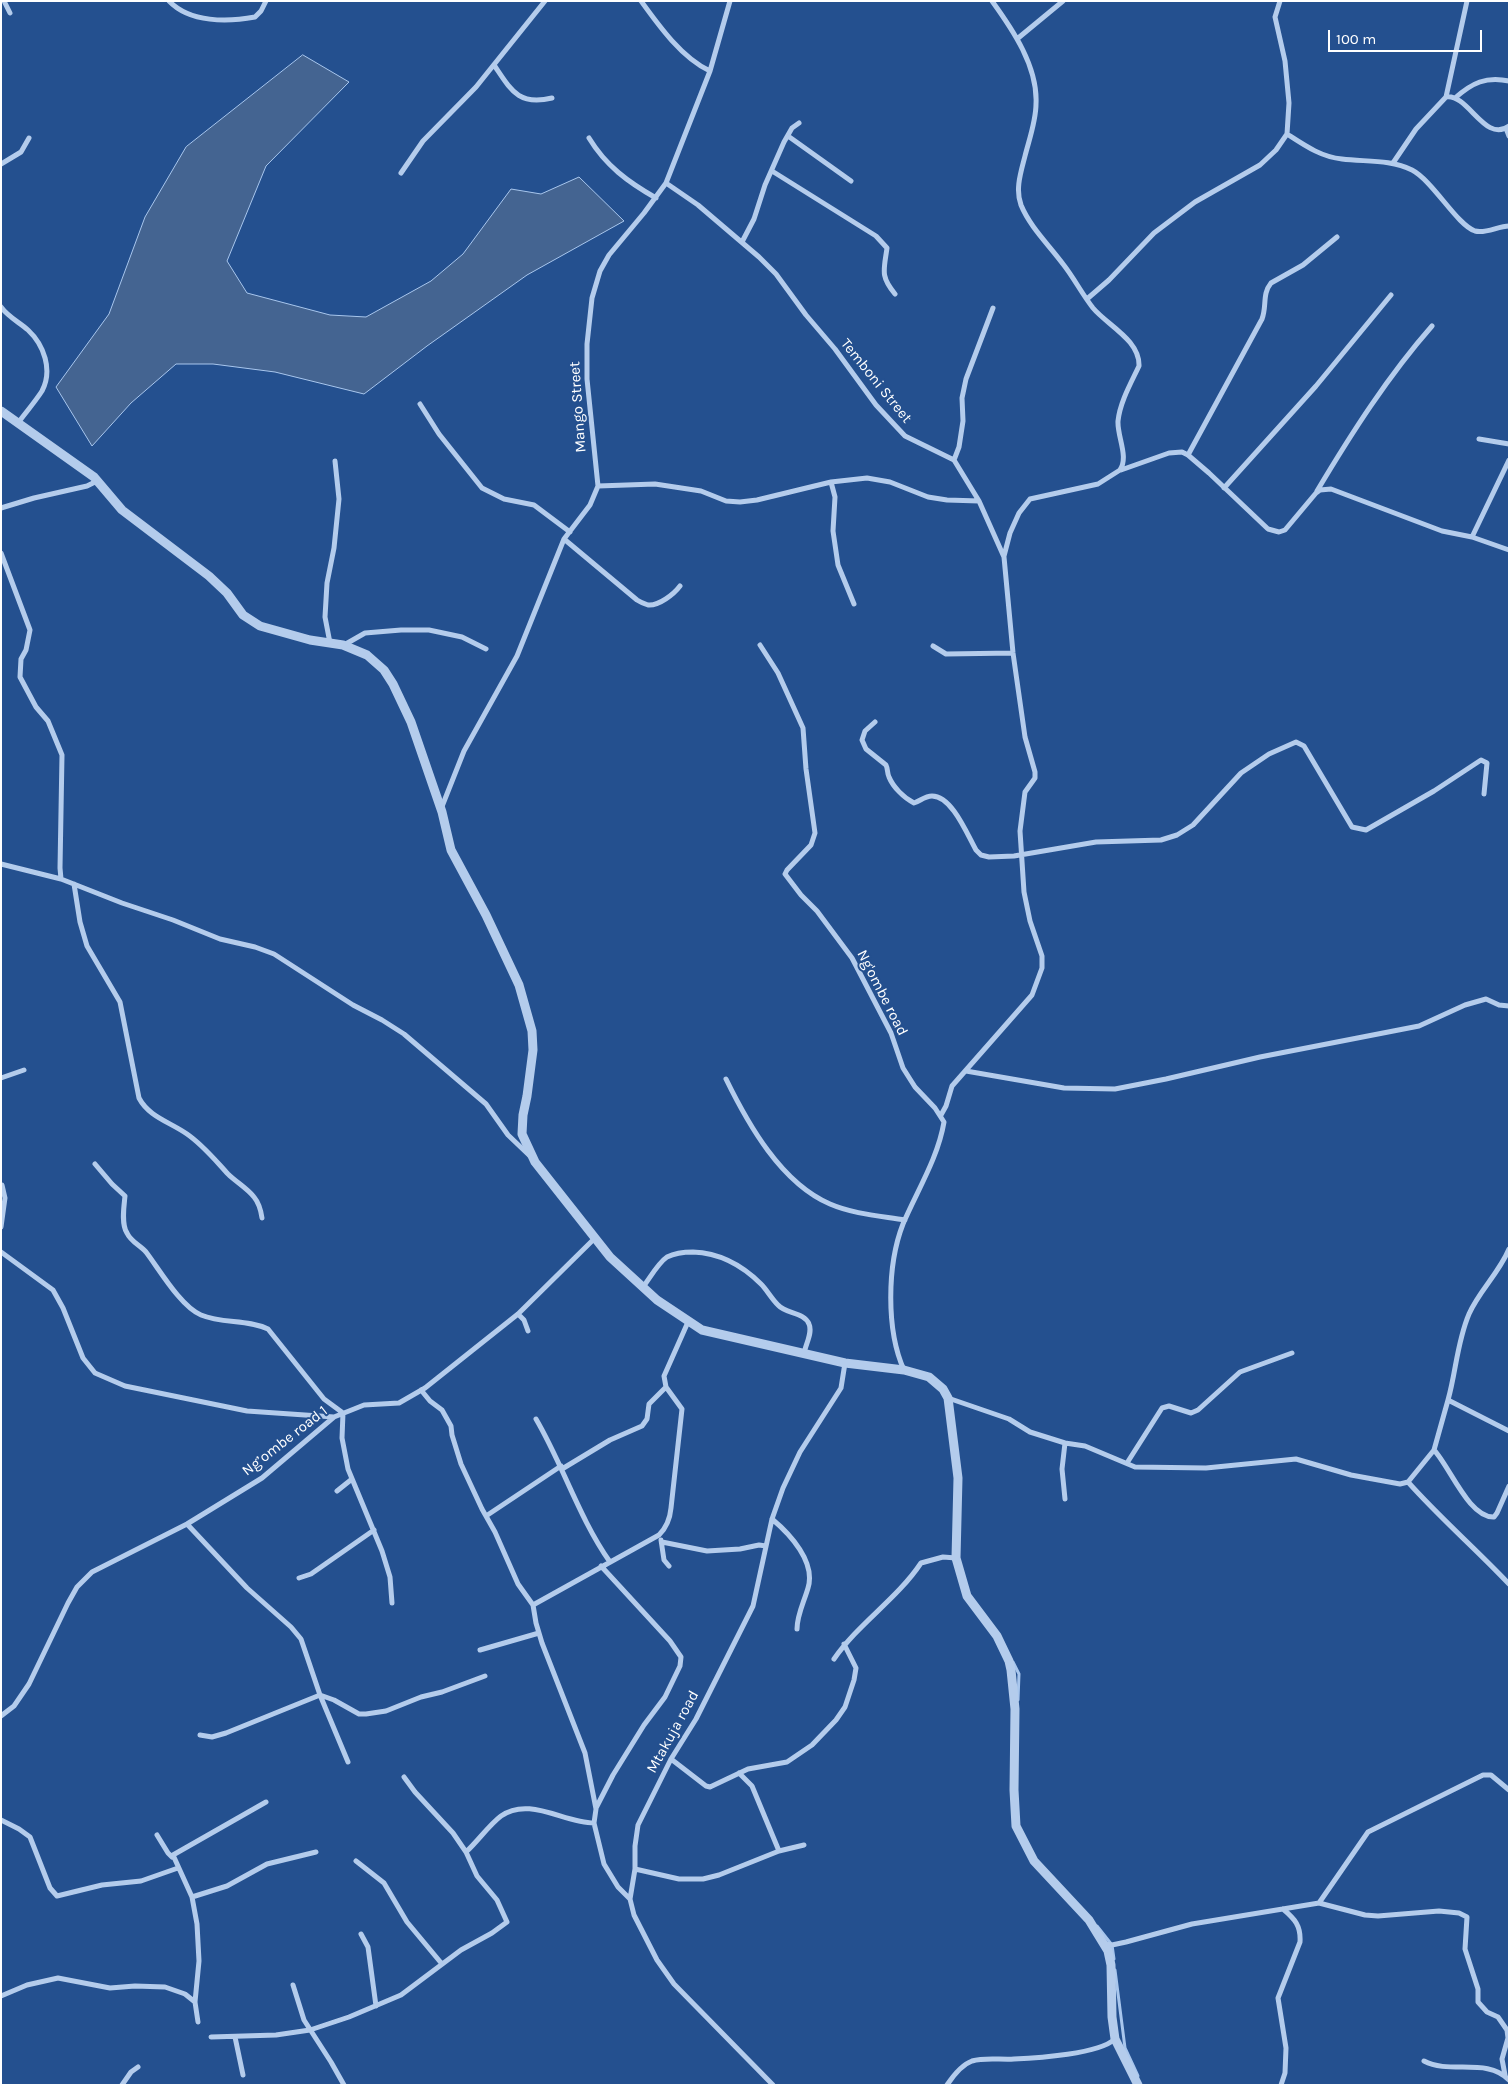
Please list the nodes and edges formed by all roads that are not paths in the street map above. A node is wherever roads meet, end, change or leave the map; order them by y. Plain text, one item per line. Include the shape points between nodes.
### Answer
1 (4, 1) edge
2 (169, 1) edge
3 (266, 1) edge
4 (545, 1) edge
5 (640, 1) edge
6 (730, 1) edge
7 (992, 1) edge
8 (1063, 1) edge
9 (1280, 1) edge
10 (1468, 1) edge
11 (10, 13) dead end
12 (1017, 39) junction
13 (494, 65) junction
14 (710, 71) junction
15 (1509, 81) edge
16 (1446, 97) junction
17 (552, 98) dead end
18 (1456, 98) junction
19 (799, 123) dead end
20 (1507, 127) edge
21 (1287, 134) junction
22 (788, 136) junction
23 (1509, 136) edge
24 (29, 138) dead end
25 (589, 138) dead end
26 (1393, 162) junction
27 (1, 164) edge
28 (772, 172) junction
29 (401, 173) dead end
30 (851, 181) dead end
31 (666, 183) junction
32 (656, 198) junction
33 (1509, 226) edge
34 (1337, 237) dead end
35 (742, 242) junction
36 (895, 294) dead end
37 (1391, 295) dead end
38 (1087, 299) junction
39 (1, 307) edge
40 (993, 308) dead end
41 (1432, 326) dead end
42 (420, 404) dead end
43 (1, 412) edge
44 (18, 422) junction
45 (1479, 439) dead end
46 (1509, 444) edge
47 (1188, 455) junction
48 (954, 460) junction
49 (1509, 460) edge
50 (335, 461) dead end
51 (1120, 470) junction
52 (97, 481) junction
53 (831, 482) junction
54 (598, 486) junction
55 (1224, 488) junction
56 (1316, 493) junction
57 (979, 501) junction
58 (1, 508) edge
59 (570, 532) junction
60 (1472, 537) junction
61 (564, 539) junction
62 (1509, 550) edge
63 (1, 553) edge
64 (1004, 557) junction
65 (680, 586) dead end
66 (854, 604) dead end
67 (330, 643) junction
68 (760, 644) dead end
69 (343, 645) junction
70 (933, 646) dead end
71 (486, 649) dead end
72 (1013, 653) junction
73 (875, 722) dead end
74 (1484, 794) dead end
75 (441, 809) junction
76 (1022, 856) junction
77 (1, 864) edge
78 (61, 879) junction
79 (74, 884) junction
80 (1509, 1006) edge
81 (24, 1070) dead end
82 (966, 1071) junction
83 (1, 1078) edge
84 (726, 1079) dead end
85 (940, 1115) junction
86 (535, 1162) junction
87 (95, 1164) dead end
88 (2, 1185) edge
89 (262, 1218) dead end
90 (905, 1220) junction
91 (1, 1227) edge
92 (595, 1238) junction
93 (1509, 1249) edge
94 (1, 1252) edge
95 (643, 1287) junction
96 (518, 1314) junction
97 (688, 1322) junction
98 (528, 1331) dead end
99 (1292, 1353) dead end
100 (804, 1354) junction
101 (845, 1363) junction
102 (904, 1370) junction
103 (666, 1387) junction
104 (421, 1390) junction
105 (948, 1398) junction
106 (1448, 1400) junction
107 (343, 1413) junction
108 (334, 1417) junction
109 (536, 1419) dead end
110 (1509, 1431) edge
111 (1066, 1443) junction
112 (1434, 1450) junction
113 (1127, 1463) junction
114 (561, 1468) junction
115 (352, 1479) junction
116 (1408, 1482) junction
117 (1509, 1486) edge
118 (337, 1491) dead end
119 (1065, 1499) dead end
120 (486, 1516) junction
121 (772, 1519) junction
122 (187, 1524) junction
123 (374, 1530) junction
124 (659, 1535) junction
125 (662, 1542) junction
126 (766, 1546) junction
127 (956, 1558) junction
128 (610, 1562) junction
129 (601, 1566) junction
130 (669, 1566) dead end
131 (299, 1578) dead end
132 (1509, 1584) edge
133 (392, 1603) dead end
134 (533, 1605) junction
135 (797, 1630) dead end
136 (539, 1633) junction
137 (844, 1644) junction
138 (480, 1650) dead end
139 (834, 1659) dead end
140 (485, 1676) dead end
141 (320, 1695) junction
142 (1, 1716) edge
143 (200, 1736) dead end
144 (671, 1759) junction
145 (348, 1762) dead end
146 (739, 1773) junction
147 (404, 1777) dead end
148 (1509, 1790) edge
149 (266, 1802) dead end
150 (596, 1809) junction
151 (1, 1820) edge
152 (594, 1823) junction
153 (157, 1835) dead end
154 (804, 1845) dead end
155 (779, 1851) junction
156 (316, 1852) dead end
157 (466, 1852) junction
158 (172, 1857) junction
159 (356, 1861) dead end
160 (178, 1868) junction
161 (635, 1869) junction
162 (192, 1897) junction
163 (630, 1899) junction
164 (1319, 1903) junction
165 (1283, 1909) junction
166 (361, 1934) dead end
167 (1104, 1944) junction
168 (442, 1964) junction
169 (293, 1985) dead end
170 (1, 1996) edge
171 (195, 2002) junction
172 (376, 2006) junction
173 (198, 2022) dead end
174 (310, 2030) junction
175 (211, 2037) dead end
176 (235, 2037) junction
177 (1115, 2039) junction
178 (1424, 2061) dead end
179 (138, 2067) dead end
180 (244, 2075) dead end
181 (1507, 2078) edge
182 (122, 2085) edge
183 (344, 2085) edge
184 (773, 2085) edge
185 (947, 2085) edge
186 (1138, 2085) edge
187 (1281, 2085) edge

1 - 11 street
2 - 3 street via 206,19 255,17
4 - 13 street
5 - 14 street via 674,42 699,66
6 - 14 street, Mango Street
7 - 12 street
8 - 12 street
9 - 21 street via 1275,17 1285,61
10 - 16 street
12 - 38 street via 1034,81 1036,106 1018,185 1021,204
13 - 17 street via 515,95 524,99
13 - 29 street via 423,141
14 - 31 street, Mango Street
15 - 18 street via 1486,80 1470,85
16 - 18 street
16 - 26 street via 1416,129
18 - 20 street via 1490,128
19 - 22 street
20 - 23 street
21 - 26 street via 1319,154 1340,159
21 - 38 street via 1260,165 1195,202 1154,233
22 - 28 street
22 - 30 street
24 - 27 street via 21,152
25 - 32 street via 609,166
26 - 33 street via 1414,171 1475,230
28 - 35 street
28 - 36 street via 876,236 887,248 883,275
31 - 32 street, Mango Street
31 - 35 street, Temboni Street
32 - 54 street, Mango Street via 609,255 592,298 587,379
34 - 47 street via 1303,265 1268,287 1262,319
35 - 48 street, Temboni Street via 776,274 889,420 905,436
37 - 55 street via 1316,386
38 - 51 street via 1132,345 1139,358 1118,421 1124,459
39 - 44 street via 29,331 45,356 46,375 42,390
40 - 48 street via 966,380 962,398 963,421
41 - 56 street via 1352,432
42 - 59 street via 439,434 482,488 504,499 534,505
43 - 44 street
44 - 52 street
45 - 46 street
47 - 51 street via 1169,453
47 - 55 street
48 - 57 street
49 - 60 street
50 - 67 street via 339,499 325,617
51 - 64 street via 1098,484 1030,499 1019,513
52 - 58 street
52 - 67 street via 122,510 227,593 243,615 260,626
53 - 54 street via 740,502 662,485
53 - 57 street via 867,478 890,482 928,497
53 - 66 street via 835,498 833,531 838,565
54 - 59 street via 590,505
55 - 56 street via 1268,529 1279,532 1291,524
56 - 60 street via 1331,490 1442,531
57 - 64 street
59 - 61 street
60 - 62 street
61 - 65 street via 636,600 655,604 676,592
61 - 75 street via 518,656 464,751
63 - 78 street via 30,630 21,659 20,677 36,707 48,721 62,755
64 - 72 street
67 - 69 street
68 - 85 street, Ng'ombe road via 778,673 803,728 815,833 811,845 785,874 852,958 890,1033 903,1068
69 - 71 street via 365,633 428,630 462,637
69 - 75 street via 367,656 384,670 394,684 411,722
70 - 72 street via 946,654
72 - 76 street via 1025,737 1035,772 1022,811
73 - 76 street via 865,731 863,744 886,765 888,776 904,797 914,803 929,796 942,798 950,805 981,855 989,858
74 - 76 street via 1487,763 1481,760 1434,792 1366,830 1359,830 1352,827 1304,746 1296,742 1241,773 1193,825 1177,835 1161,840 1096,842
75 - 86 street via 451,850 519,985 532,1031 531,1069 522,1134
76 - 82 street via 1024,892 1042,956 1039,980 1022,1008
77 - 78 street
78 - 79 street
79 - 86 street via 220,939 274,954 404,1034 486,1104 508,1135
79 - 89 street via 87,946 120,1002 139,1098 144,1107 199,1144 255,1198
80 - 82 street via 1486,999 1419,1026 1260,1056 1115,1089 1064,1088
81 - 83 street
82 - 85 street via 952,1086
84 - 90 street via 776,1162 806,1189 829,1204 846,1210
85 - 90 street via 944,1122 942,1132
86 - 92 street
87 - 107 street via 125,1196 126,1232 144,1250 170,1286 198,1314 217,1320 255,1323 268,1329 324,1399
88 - 91 street via 5,1198
90 - 102 street via 891,1283 893,1338
92 - 95 street via 610,1257
92 - 96 street, Ng’ombe road 1
93 - 106 street via 1469,1313
94 - 108 street via 53,1290 82,1358 95,1373 125,1386 247,1411
95 - 97 street
95 - 100 street via 666,1258 673,1255 696,1252 726,1258 762,1285 780,1307 802,1316 809,1323
96 - 98 street
96 - 104 street, Ng’ombe road 1
97 - 100 street via 702,1330
97 - 103 street via 664,1376
99 - 113 street via 1240,1372 1191,1413 1168,1406 1162,1408
100 - 101 street
101 - 102 street
101 - 121 street, Mtakuja road via 841,1388 800,1452
102 - 105 street via 929,1378 943,1389
103 - 114 street via 649,1404 647,1419 642,1426
103 - 124 street via 682,1409 672,1508 669,1520
104 - 107 street, Ng’ombe road 1 via 399,1403 364,1405
104 - 120 street via 442,1410 451,1426 461,1464
105 - 111 street via 1009,1419 1030,1432
105 - 127 street via 958,1478
106 - 110 street
106 - 112 street
107 - 108 street, Ng’ombe road 1
107 - 115 street via 342,1438
108 - 122 street, Ng’ombe road 1 via 262,1478
109 - 114 street
111 - 113 street via 1085,1446
111 - 119 street via 1062,1468
112 - 116 street
112 - 117 street via 1475,1509 1487,1517 1497,1513
113 - 116 street via 1145,1468 1197,1468 1296,1459 1351,1475 1400,1484
114 - 120 street
114 - 128 street
115 - 118 street
115 - 123 street
116 - 132 street via 1437,1515
120 - 134 street via 518,1584
121 - 126 street, Mtakuja road
121 - 135 street via 796,1543 810,1576 797,1619
122 - 141 street via 235,1577 301,1639
122 - 142 street, Ng’ombe road 1 via 92,1572 77,1587 29,1684 14,1706
123 - 131 street via 311,1574
123 - 133 street via 390,1577
124 - 125 street
124 - 128 street
125 - 126 street via 706,1551
125 - 130 street via 664,1560
126 - 144 street, Mtakuja road via 753,1606 696,1719
127 - 137 street via 943,1557 921,1563 908,1582
127 - 167 street via 967,1596 997,1636 1009,1661 1015,1708 1016,1826 1034,1861 1089,1920
128 - 129 street
129 - 134 street
129 - 150 street via 681,1657 665,1697 613,1775
134 - 136 street
136 - 138 street
136 - 150 street via 585,1753
137 - 139 street
137 - 146 street via 856,1668 840,1715 812,1745 787,1762 753,1767
140 - 141 street via 386,1711 366,1714 359,1714
141 - 143 street via 226,1733
141 - 145 street
144 - 146 street via 706,1786 714,1786
144 - 161 street, Mtakuja road via 638,1825
146 - 155 street via 752,1786
147 - 157 street
148 - 164 street via 1491,1775 1483,1775 1412,1812 1374,1827 1362,1838
149 - 158 street via 223,1824
150 - 152 street
151 - 160 street via 30,1838 56,1896 102,1884 141,1881
152 - 157 street via 581,1823 520,1808 502,1816
152 - 163 street via 604,1864
153 - 158 street
154 - 155 street
155 - 161 street via 703,1879 679,1878
156 - 162 street via 267,1864 227,1886
157 - 168 street via 477,1876 497,1900 507,1922
158 - 160 street
159 - 168 street via 384,1883 407,1922
160 - 162 street
161 - 163 street, Mtakuja road
162 - 171 street via 199,1944
163 - 184 street, Mtakuja road via 648,1944 674,1984
164 - 165 street
164 - 181 street via 1378,1916 1439,1911 1464,1914 1467,1921 1466,1950 1478,1989 1478,2002 1487,2012 1498,2017 1507,2030 1502,2059
165 - 167 street via 1192,1924 1112,1945
165 - 187 street via 1295,1920 1301,1934 1278,1998 1286,2048
166 - 172 street via 368,1947
167 - 177 street via 1111,1965
168 - 172 street via 401,1995
169 - 174 street
170 - 171 street via 27,1985 58,1978 110,1988 165,1987 185,1994
171 - 173 street
172 - 174 street
174 - 176 street
174 - 183 street
175 - 176 street
176 - 180 street
177 - 185 street via 1103,2047 1081,2052 972,2061 958,2070
177 - 186 street
178 - 181 street via 1437,2067 1488,2068
179 - 182 street

